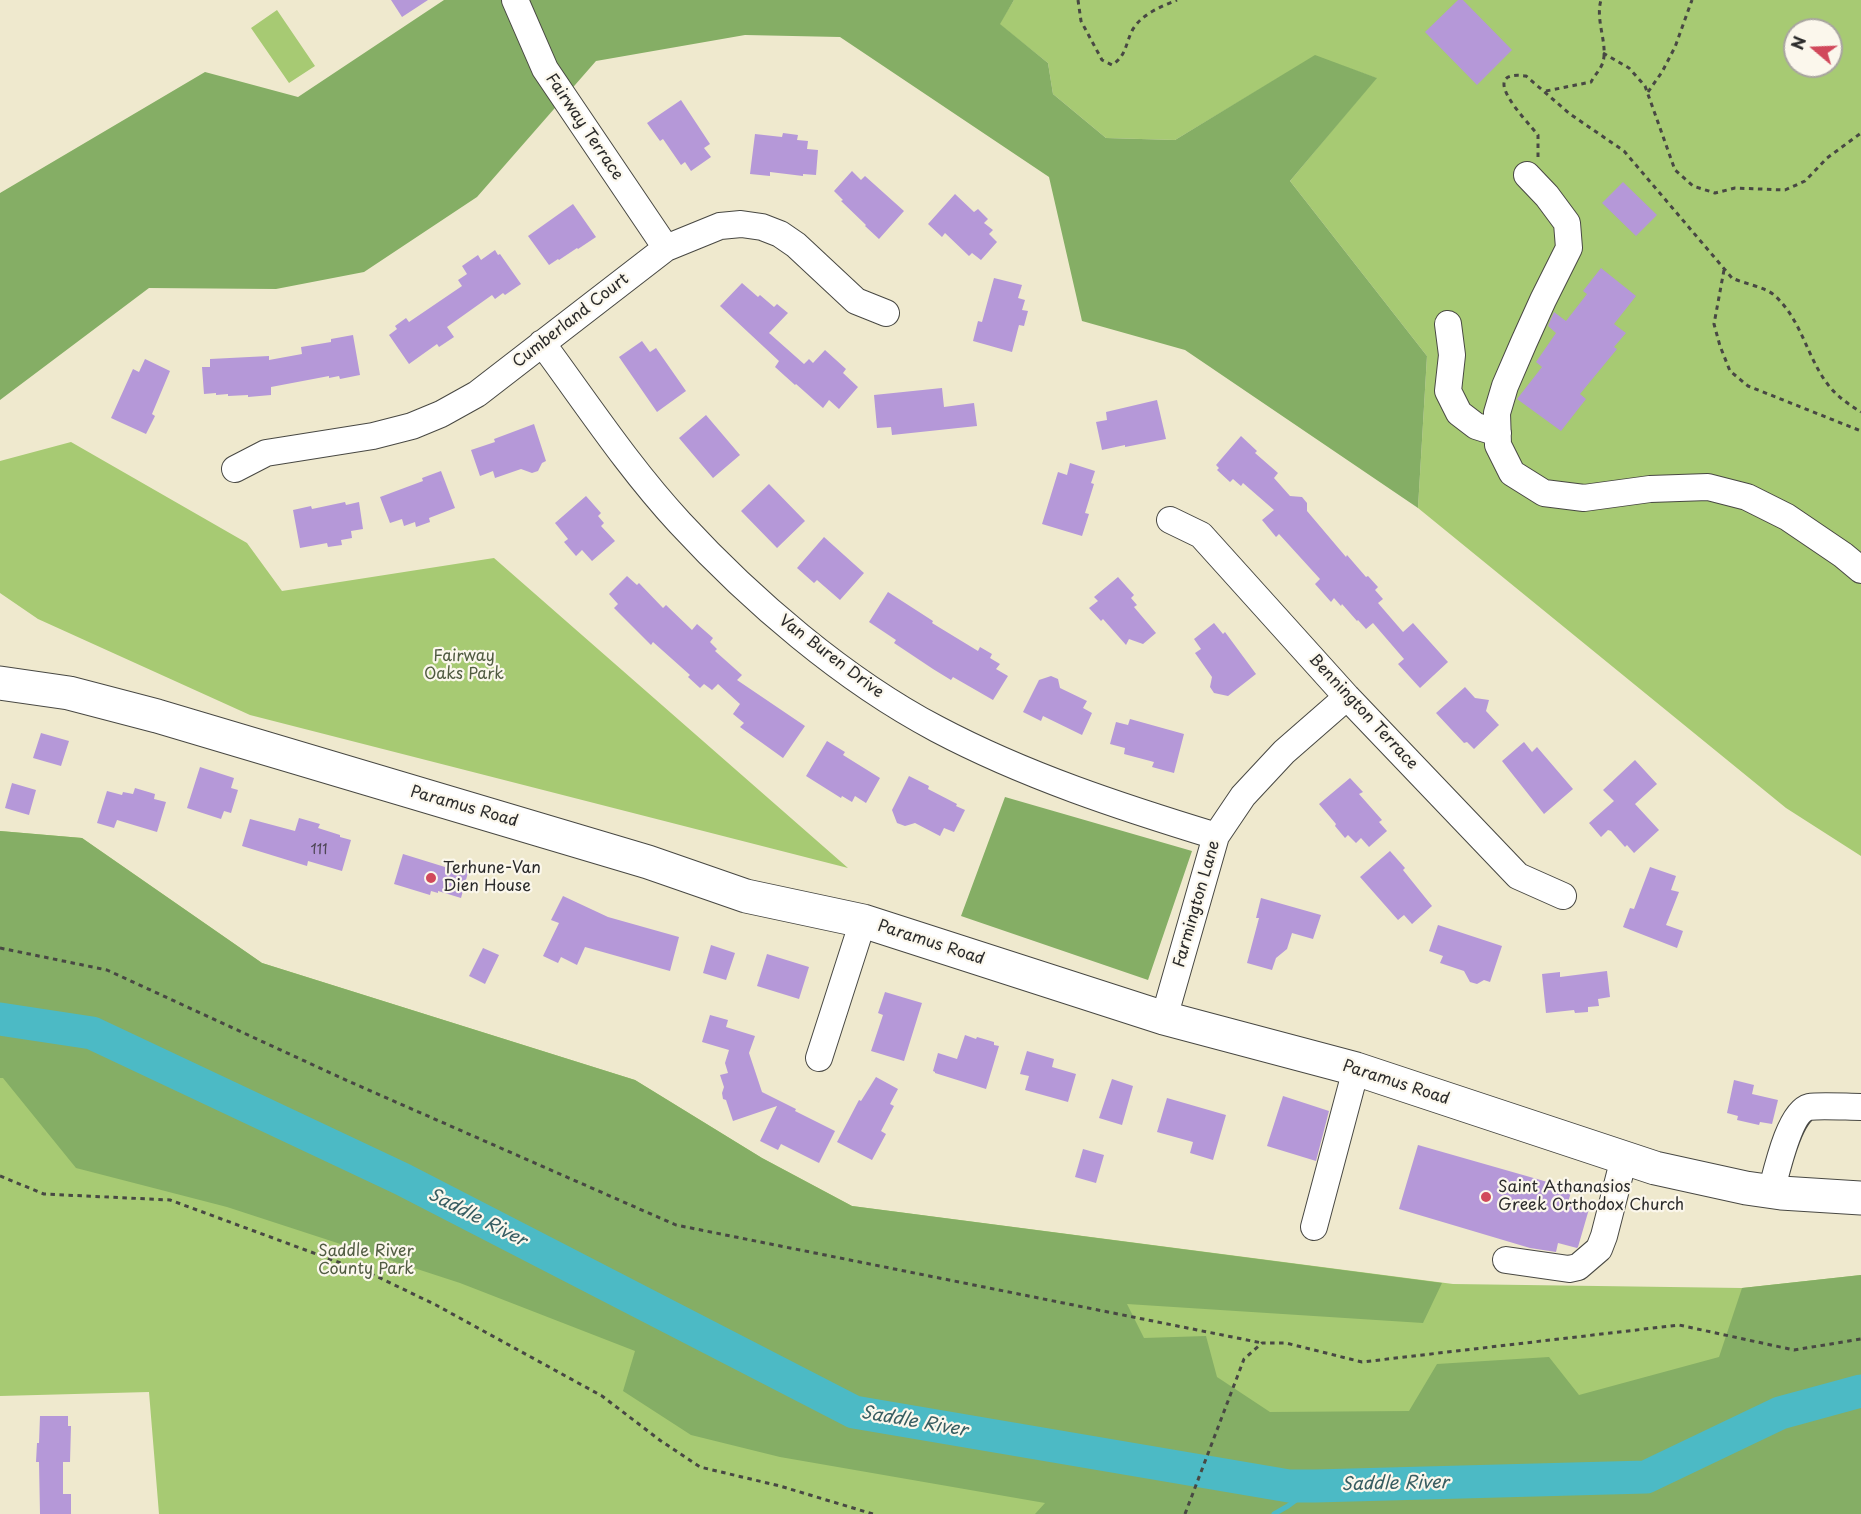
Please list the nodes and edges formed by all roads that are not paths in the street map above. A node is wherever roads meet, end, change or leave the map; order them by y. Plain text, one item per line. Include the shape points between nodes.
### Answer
1 (514, 0) edge
2 (1527, 175) road end
3 (666, 248) junction
4 (886, 313) dead end
5 (1448, 324) dead end
6 (542, 343) junction
7 (1498, 433) junction
8 (235, 469) dead end
9 (1170, 520) dead end
10 (1861, 570) edge
11 (0, 683) edge
12 (1347, 697) junction
13 (1216, 836) junction
14 (1563, 896) dead end
15 (863, 921) junction
16 (1164, 1018) junction
17 (819, 1058) dead end
18 (1356, 1069) junction
19 (1861, 1107) edge
20 (1624, 1158) junction
21 (1771, 1192) junction
22 (1861, 1198) edge
23 (1314, 1227) dead end
24 (1506, 1260) dead end

1 - 3 street, Fairway Terrace via 545,69
2 - 7 street via 1567,223 1569,248 1505,386 1497,413
3 - 4 street, Cumberland Court via 720,226 762,227 796,245 856,301
3 - 6 street, Cumberland Court
5 - 7 street via 1452,355 1448,391 1459,413 1476,426
6 - 8 street, Cumberland Court via 477,394 422,422 373,436 266,453
6 - 13 street, Van Buren Drive via 645,483 679,522 778,618 841,667 936,729 987,754 1128,809
7 - 10 street via 1498,445 1512,473 1544,493 1584,498 1650,489 1708,487 1747,497 1787,517
9 - 12 street, Bennington Terrace via 1202,536
11 - 15 main road, Paramus Road via 69,693 157,717 648,862 746,896
12 - 13 street, Farmington Lane via 1284,752 1243,796
12 - 14 street, Bennington Terrace via 1518,876
13 - 16 street, Farmington Lane
15 - 16 main road, Paramus Road
15 - 17 street
16 - 18 main road, Paramus Road
18 - 20 main road, Paramus Road
18 - 23 street
19 - 21 street via 1809,1107 1800,1111
20 - 21 main road, Paramus Road
20 - 24 street via 1604,1236 1592,1256 1569,1269
21 - 22 main road, Paramus Road

